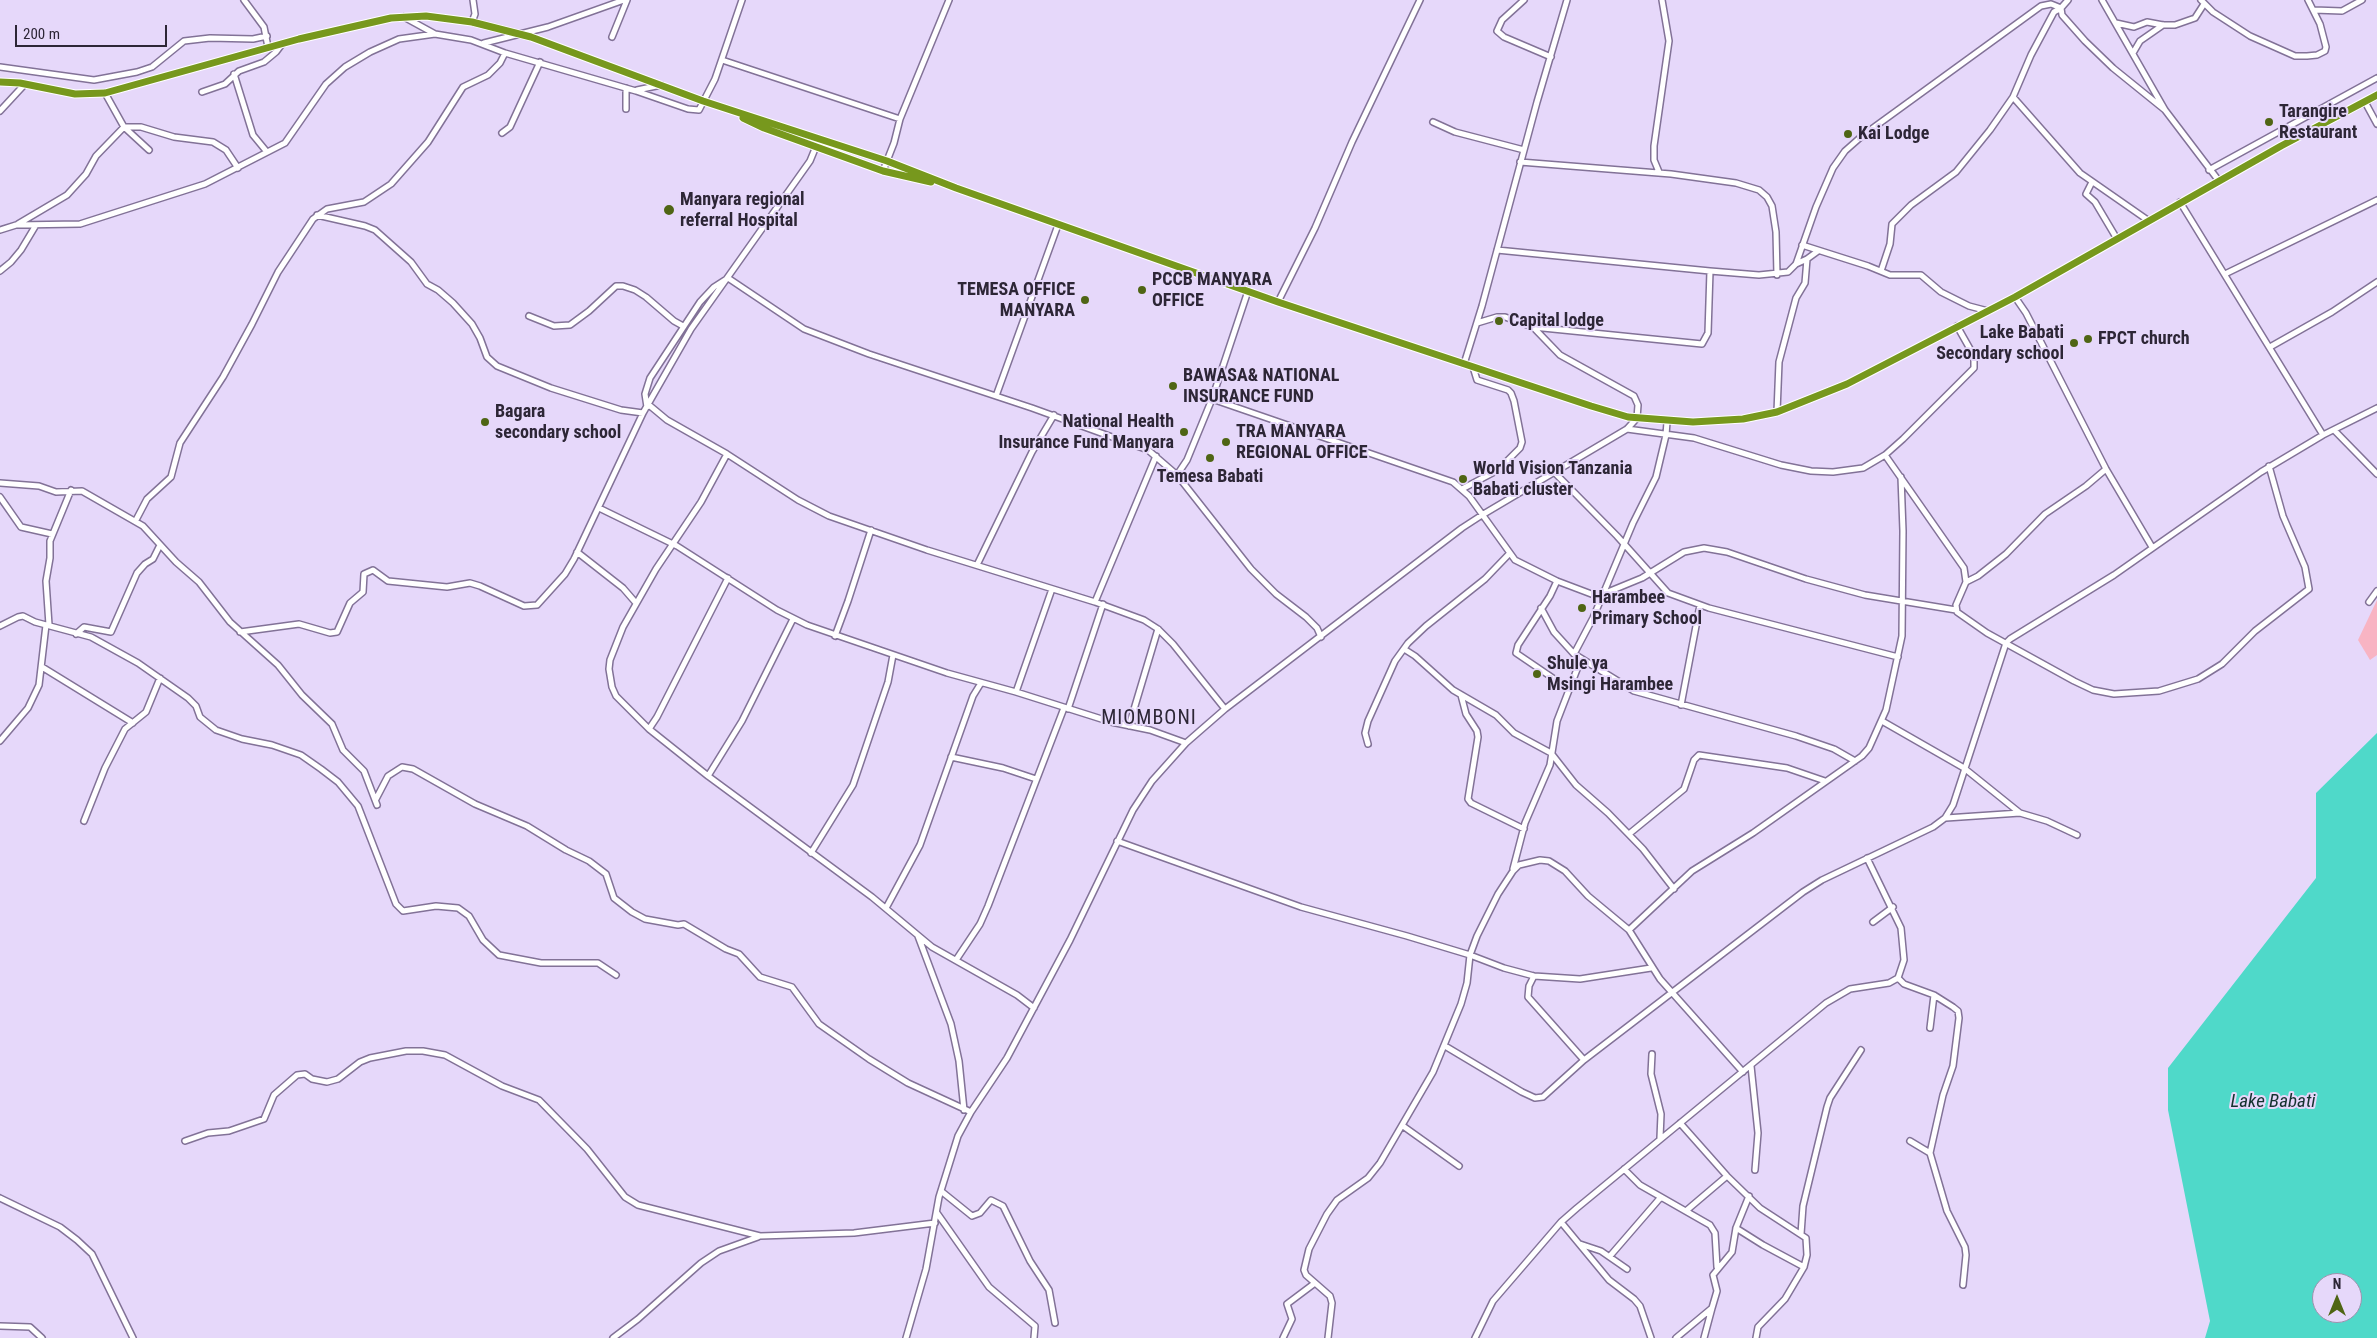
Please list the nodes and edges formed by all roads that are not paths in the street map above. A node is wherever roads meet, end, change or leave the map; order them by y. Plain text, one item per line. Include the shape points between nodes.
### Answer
1 (244, 0) edge
2 (473, 0) edge
3 (625, 0) edge
4 (742, 0) edge
5 (949, 0) edge
6 (1413, 0) edge
7 (1524, 0) edge
8 (1567, 0) edge
9 (1662, 0) edge
10 (2068, 0) edge
11 (2102, 0) edge
12 (2308, 0) edge
13 (2362, 0) edge
14 (1419, 1) edge
15 (2202, 2) edge
16 (2061, 8) junction
17 (2314, 10) junction
18 (402, 16) junction
19 (472, 22) junction
20 (2116, 23) junction
21 (2163, 26) junction
22 (520, 33) junction
23 (435, 34) junction
24 (267, 36) junction
25 (612, 37) dead end
26 (283, 43) junction
27 (482, 43) junction
28 (268, 47) junction
29 (505, 53) junction
30 (2134, 53) junction
31 (1551, 57) junction
32 (722, 60) junction
33 (540, 62) junction
34 (0, 67) edge
35 (234, 74) junction
36 (2377, 78) edge
37 (0, 82) edge
38 (24, 84) junction
39 (661, 85) junction
40 (626, 88) junction
41 (636, 91) junction
42 (202, 92) dead end
43 (105, 93) junction
44 (2377, 96) edge
45 (2013, 97) junction
46 (703, 100) junction
47 (2365, 102) junction
48 (626, 109) dead end
49 (2165, 110) junction
50 (0, 111) edge
51 (900, 119) junction
52 (1433, 122) dead end
53 (2377, 124) edge
54 (124, 127) junction
55 (502, 133) dead end
56 (818, 143) junction
57 (148, 150) dead end
58 (1524, 150) junction
59 (267, 152) junction
60 (887, 161) junction
61 (1520, 162) junction
62 (238, 168) junction
63 (2209, 170) junction
64 (883, 171) junction
65 (1659, 172) junction
66 (2218, 181) junction
67 (2092, 182) junction
68 (956, 188) junction
69 (2377, 200) edge
70 (2180, 202) junction
71 (317, 215) junction
72 (2149, 220) junction
73 (16, 225) junction
74 (36, 225) junction
75 (1058, 225) junction
76 (0, 230) edge
77 (2116, 239) junction
78 (1802, 245) junction
79 (1498, 250) junction
80 (1818, 251) junction
81 (1807, 259) junction
82 (1796, 264) junction
83 (0, 271) edge
84 (1710, 271) junction
85 (1881, 271) junction
86 (2226, 274) junction
87 (1777, 275) junction
88 (728, 278) junction
89 (2376, 283) edge
90 (1248, 291) junction
91 (2015, 297) junction
92 (1278, 302) junction
93 (1989, 311) junction
94 (530, 316) dead end
95 (1477, 323) junction
96 (683, 326) junction
97 (1957, 326) junction
98 (1533, 327) junction
99 (2270, 347) junction
100 (1464, 364) junction
101 (1473, 367) junction
102 (996, 396) junction
103 (1212, 399) junction
104 (648, 406) junction
105 (2377, 408) edge
106 (1777, 412) junction
107 (644, 414) junction
108 (1054, 415) junction
109 (1637, 418) junction
110 (1667, 422) junction
111 (1628, 429) junction
112 (2334, 430) junction
113 (1666, 435) junction
114 (2323, 435) junction
115 (727, 454) junction
116 (1885, 455) junction
117 (1156, 456) junction
118 (2269, 466) junction
119 (2106, 469) junction
120 (1555, 473) junction
121 (2377, 474) edge
122 (1177, 475) junction
123 (1901, 476) junction
124 (0, 483) edge
125 (1462, 489) junction
126 (71, 490) junction
127 (0, 497) edge
128 (599, 508) junction
129 (1482, 515) junction
130 (136, 520) junction
131 (871, 530) junction
132 (52, 534) junction
133 (673, 544) junction
134 (1624, 544) junction
135 (160, 545) junction
136 (2152, 546) junction
137 (577, 552) junction
138 (1509, 554) junction
139 (977, 565) junction
140 (1652, 573) junction
141 (728, 578) junction
142 (1557, 581) junction
143 (1966, 582) junction
144 (1052, 589) junction
145 (2377, 591) edge
146 (1603, 594) junction
147 (1902, 600) junction
148 (1095, 602) junction
149 (2369, 602) dead end
150 (636, 603) junction
151 (1103, 604) junction
152 (1700, 605) junction
153 (1541, 608) junction
154 (1956, 610) junction
155 (793, 620) junction
156 (48, 625) junction
157 (0, 626) edge
158 (1158, 629) junction
159 (240, 632) junction
160 (76, 634) junction
161 (835, 636) junction
162 (1321, 637) junction
163 (2006, 643) junction
164 (1404, 649) junction
165 (893, 654) junction
166 (1574, 654) junction
167 (1898, 657) junction
168 (1581, 658) junction
169 (42, 667) junction
170 (160, 678) junction
171 (980, 683) junction
172 (1569, 689) junction
173 (1016, 692) junction
174 (1461, 695) junction
175 (1681, 704) junction
176 (1066, 708) junction
177 (1225, 709) junction
178 (1882, 721) junction
179 (133, 723) junction
180 (1128, 726) junction
181 (649, 729) junction
182 (0, 741) edge
183 (1186, 744) junction
184 (1368, 744) dead end
185 (1551, 753) junction
186 (951, 757) junction
187 (1854, 761) junction
188 (1964, 768) junction
189 (708, 776) junction
190 (1036, 779) junction
191 (1825, 781) junction
192 (2020, 813) junction
193 (1945, 818) junction
194 (84, 821) dead end
195 (1524, 829) junction
196 (1629, 834) junction
197 (2077, 835) dead end
198 (1117, 841) junction
199 (811, 853) junction
200 (1867, 858) junction
201 (1512, 871) junction
202 (1674, 889) junction
203 (1893, 907) junction
204 (886, 908) junction
205 (1872, 922) dead end
206 (1628, 930) junction
207 (917, 934) junction
208 (1470, 955) junction
209 (956, 960) junction
210 (1651, 968) junction
211 (616, 975) dead end
212 (1534, 976) junction
213 (1898, 978) junction
214 (1672, 992) junction
215 (1934, 995) junction
216 (1034, 1008) junction
217 (1930, 1028) dead end
218 (1445, 1046) junction
219 (1861, 1050) dead end
220 (1652, 1054) dead end
221 (1584, 1060) junction
222 (1751, 1066) junction
223 (1743, 1072) junction
224 (964, 1110) junction
225 (971, 1112) junction
226 (1680, 1123) junction
227 (1403, 1126) junction
228 (1660, 1138) junction
229 (186, 1141) dead end
230 (1910, 1141) dead end
231 (1930, 1153) junction
232 (1459, 1166) dead end
233 (1624, 1169) junction
234 (1756, 1170) dead end
235 (1727, 1176) junction
236 (941, 1191) junction
237 (1749, 1196) junction
238 (1662, 1197) junction
239 (0, 1198) edge
240 (1687, 1210) junction
241 (937, 1213) junction
242 (1561, 1222) junction
243 (935, 1223) junction
244 (1736, 1228) junction
245 (1801, 1234) junction
246 (760, 1236) junction
247 (1580, 1244) junction
248 (1610, 1256) junction
249 (1717, 1267) junction
250 (1804, 1267) junction
251 (1627, 1269) dead end
252 (1315, 1283) junction
253 (1962, 1285) dead end
254 (1712, 1308) junction
255 (1055, 1323) dead end
256 (0, 1326) edge
257 (42, 1338) edge
258 (133, 1338) edge
259 (613, 1338) edge
260 (906, 1338) edge
261 (1034, 1338) edge
262 (1283, 1338) edge
263 (1328, 1338) edge
264 (1475, 1338) edge
265 (1651, 1338) edge
266 (1676, 1338) edge
267 (1704, 1338) edge
268 (1756, 1338) edge

1 - 24 street
2 - 19 street via 475,14
3 - 22 street via 548,27
3 - 25 street
4 - 32 street
5 - 51 street
6 - 14 street
7 - 31 street via 1502,20 1496,31
8 - 31 street
9 - 65 street via 1669,41 1654,146 1654,160
10 - 16 street
11 - 20 street
12 - 17 street
13 - 17 street via 2342,11
14 - 92 street
15 - 17 street via 2250,36 2295,56 2318,55 2325,51 2325,37
15 - 21 street via 2193,19
16 - 45 street via 2049,19
16 - 49 street via 2062,15 2085,41
16 - 78 street via 2051,4 2041,6 1844,151 1833,168
18 - 19 highway
18 - 23 street
18 - 26 highway
19 - 22 highway
20 - 21 street via 2134,27 2147,22
20 - 30 street
21 - 30 street via 2140,41
22 - 27 street
22 - 39 highway
23 - 27 street
23 - 59 street via 399,39 345,67 326,84 291,137
24 - 28 street
24 - 34 street via 184,41 152,67 94,80
26 - 28 highway
26 - 35 street via 264,62
27 - 29 street
28 - 43 highway
29 - 33 street
29 - 71 street via 488,75 463,87 428,142 391,184 364,202 327,209
30 - 49 street
31 - 58 street
32 - 46 street
32 - 51 street
33 - 40 street
33 - 55 street via 510,127
35 - 42 street via 228,83
35 - 59 street via 253,135
36 - 63 street
37 - 38 highway
38 - 43 highway via 68,93
38 - 50 street
39 - 41 street
39 - 46 highway
40 - 41 street
40 - 48 street
41 - 46 street via 694,110 699,110
43 - 54 street
44 - 47 highway
45 - 67 street via 2067,160
45 - 85 street via 1956,172 1911,205 1892,224 1890,244
46 - 56 highway via 764,128
47 - 53 street
47 - 66 highway
49 - 63 street
51 - 60 street
52 - 58 street via 1455,132
54 - 57 street
54 - 62 street via 141,127 174,137 213,142 226,150
54 - 73 street via 96,156 86,174 67,195
56 - 60 highway
56 - 64 highway
56 - 88 street via 810,161
58 - 61 street
59 - 62 street
60 - 64 street
60 - 68 highway
61 - 65 street
61 - 79 street
62 - 74 street via 179,194 96,220 71,225
63 - 66 street
64 - 68 highway
65 - 87 street via 1736,183 1765,194 1772,206 1775,225
66 - 70 highway
67 - 72 street
67 - 77 street via 2086,194 2095,202
68 - 75 highway
69 - 86 street
70 - 72 highway
70 - 86 street
71 - 107 street via 375,230 410,262 427,284 453,303 472,324 488,357 497,366 551,388
71 - 130 street via 282,266 223,377 180,443 171,477 147,498
72 - 77 highway
73 - 74 street
73 - 76 street
74 - 83 street via 21,250
75 - 90 highway
75 - 102 street
77 - 91 highway
78 - 80 street
78 - 82 street
79 - 84 street
79 - 95 street
80 - 81 street
80 - 85 street
81 - 82 street
81 - 106 street via 1805,284 1796,298 1779,362
82 - 87 street via 1792,270
84 - 87 street
84 - 98 street via 1708,333 1702,344
85 - 93 street via 1892,275 1921,275 1941,292 1969,306
86 - 99 street
88 - 96 street via 714,287
88 - 102 street via 804,329
88 - 104 street via 691,329
89 - 99 street
90 - 92 highway
90 - 103 street
91 - 93 highway
91 - 119 street
92 - 100 highway
93 - 97 highway
94 - 96 street via 554,326 570,324 589,312 616,286 623,286 646,297
95 - 98 street via 1505,317
95 - 100 street
96 - 104 street via 647,386 644,394
97 - 106 highway via 1847,384
97 - 116 street via 1974,356 1974,368
98 - 109 street via 1560,354 1634,396 1638,405
99 - 114 street
100 - 101 highway
101 - 109 highway
101 - 125 street via 1477,380 1511,393 1522,442 1498,470
102 - 108 street
103 - 122 street via 1187,460
103 - 125 street via 1442,477
104 - 107 street
104 - 115 street
105 - 112 street
106 - 110 highway via 1722,422
107 - 128 street
108 - 117 street via 1139,445
108 - 139 street via 1032,452
109 - 110 highway
109 - 111 street
110 - 113 street
111 - 113 street
111 - 120 street
112 - 114 street
112 - 121 street
113 - 116 street via 1694,438 1811,471 1863,468
113 - 134 street via 1656,477
114 - 118 street
115 - 131 street via 805,504
115 - 133 street
116 - 123 street
117 - 122 street
117 - 148 street
118 - 136 street
118 - 163 street via 2280,507 2300,552 2309,588 2255,631 2222,664 2186,683 2159,691 2114,694 2093,690
119 - 136 street
119 - 143 street via 2045,514 2006,554
120 - 129 street
120 - 134 street
122 - 162 street via 1251,570 1311,621
123 - 143 street via 1964,568
123 - 147 street
124 - 126 street via 39,486 56,492
125 - 129 street
126 - 130 street via 89,493
126 - 132 street
127 - 132 street via 21,526
128 - 133 street
128 - 137 street
129 - 138 street
129 - 162 street
130 - 135 street
131 - 139 street
131 - 161 street
132 - 156 street via 46,581
133 - 141 street
133 - 150 street
134 - 140 street
134 - 146 street
135 - 159 street via 199,582
135 - 160 street via 153,559 137,573 111,632 84,627
136 - 163 street via 2094,588
137 - 150 street
137 - 159 street via 565,574 532,607 470,583 440,587 393,582 373,570 364,574 363,592 350,603 337,632 330,634 299,624
138 - 142 street via 1521,564
138 - 164 street
139 - 144 street
140 - 146 street
140 - 147 street via 1690,550 1712,549 1847,590
140 - 152 street via 1668,593
141 - 155 street
141 - 181 street
142 - 146 street via 1594,595
142 - 153 street
143 - 154 street
144 - 148 street
144 - 173 street
145 - 149 street
146 - 166 street
147 - 154 street
147 - 167 street via 1902,636
148 - 151 street
150 - 181 street via 610,660 610,679 616,696
151 - 158 street
151 - 176 street
152 - 167 street
152 - 175 street
153 - 166 street via 1554,632
153 - 172 street via 1516,652
154 - 163 street via 1978,628
155 - 161 street
155 - 189 street via 742,721
156 - 157 street via 21,616
156 - 160 street
156 - 169 street
158 - 177 street
158 - 180 street
159 - 224 street via 278,665 302,695 332,724 343,750 364,771 377,802 388,776 402,767 413,769 443,788 527,826 606,874 614,898 632,912 645,920 684,924 739,954 760,977 792,987 819,1024 869,1059 908,1083
160 - 170 street via 114,648
161 - 165 street
162 - 177 street
163 - 188 street
164 - 174 street
164 - 184 street via 1390,670 1366,726
165 - 171 street
165 - 199 street via 888,682 856,779
166 - 168 street
167 - 178 street
168 - 172 street
168 - 175 street via 1634,691
169 - 179 street
169 - 182 street via 39,685 28,708
170 - 179 street via 146,712
170 - 211 street via 193,702 200,717 216,730 301,756 338,782 358,806 374,850 403,911 436,906 458,908 469,916 482,940 499,955 541,963 594,963
171 - 173 street
171 - 186 street
172 - 185 street via 1557,722
173 - 176 street
174 - 185 street via 1496,715 1509,730 1524,740
174 - 195 street via 1478,737 1469,801
175 - 187 street via 1826,745
176 - 180 street
176 - 190 street
177 - 183 street
178 - 187 street via 1869,748
178 - 188 street
179 - 194 street via 125,729 105,768
180 - 183 street via 1150,730
181 - 189 street
183 - 198 street via 1145,791
185 - 195 street via 1550,765
185 - 196 street via 1576,785
186 - 190 street
186 - 204 street via 920,846
187 - 191 street
188 - 192 street
188 - 193 street via 1953,805
189 - 199 street
190 - 209 street via 988,906
191 - 196 street via 1787,768 1698,755 1684,788
191 - 202 street via 1698,867
192 - 193 street
192 - 197 street
193 - 200 street via 1933,827
195 - 201 street
196 - 202 street
198 - 208 street via 1301,907
198 - 216 street
199 - 204 street
200 - 203 street
200 - 214 street via 1803,892
201 - 206 street via 1533,860 1557,865
201 - 208 street
202 - 206 street
203 - 205 street
203 - 213 street via 1902,928 1905,947
204 - 207 street
206 - 210 street
207 - 209 street
207 - 224 street via 951,1024
208 - 212 street
208 - 218 street via 1463,997
209 - 216 street
210 - 212 street via 1580,979
210 - 214 street
212 - 221 street via 1528,997
213 - 215 street via 1913,989
213 - 222 street via 1839,994
214 - 221 street
214 - 223 street
215 - 217 street
215 - 231 street via 1958,1011 1959,1018 1953,1066
216 - 225 street via 997,1074
218 - 221 street via 1535,1098 1548,1092
218 - 227 street
219 - 245 street via 1826,1107 1803,1206
220 - 228 street via 1651,1074 1661,1114
222 - 223 street
222 - 234 street via 1758,1134
223 - 226 street
224 - 225 street
225 - 236 street via 952,1150
226 - 228 street
226 - 235 street
227 - 232 street
227 - 252 street via 1368,1178 1337,1200 1327,1214 1304,1266 1306,1275
228 - 233 street
229 - 246 street via 199,1135 229,1131 264,1118 274,1095 297,1075 305,1074 327,1082 338,1079 370,1058 423,1051 445,1055 502,1086 540,1100 632,1203
230 - 231 street
231 - 253 street via 1947,1211 1966,1254
233 - 238 street via 1640,1185
233 - 242 street
235 - 237 street
235 - 240 street
236 - 241 street
236 - 255 street via 972,1216 980,1213 991,1200 1003,1206 1030,1261 1049,1290
237 - 244 street
237 - 245 street via 1770,1216
238 - 240 street
238 - 248 street
239 - 258 street via 60,1228 92,1254
240 - 249 street via 1713,1228
241 - 243 street
241 - 261 street via 989,1287 1032,1324
242 - 247 street
242 - 264 street via 1493,1300
243 - 246 street via 854,1232
243 - 260 street via 926,1269
244 - 249 street via 1732,1252
244 - 250 street
245 - 250 street via 1807,1243
246 - 259 street via 718,1251
247 - 248 street
247 - 265 street via 1609,1280 1640,1306
248 - 251 street
249 - 254 street via 1713,1274 1717,1291
250 - 268 street via 1785,1299 1762,1320
252 - 262 street via 1288,1302 1286,1306 1292,1319
252 - 263 street via 1330,1296 1332,1303
254 - 266 street
254 - 267 street
256 - 257 street via 30,1327

